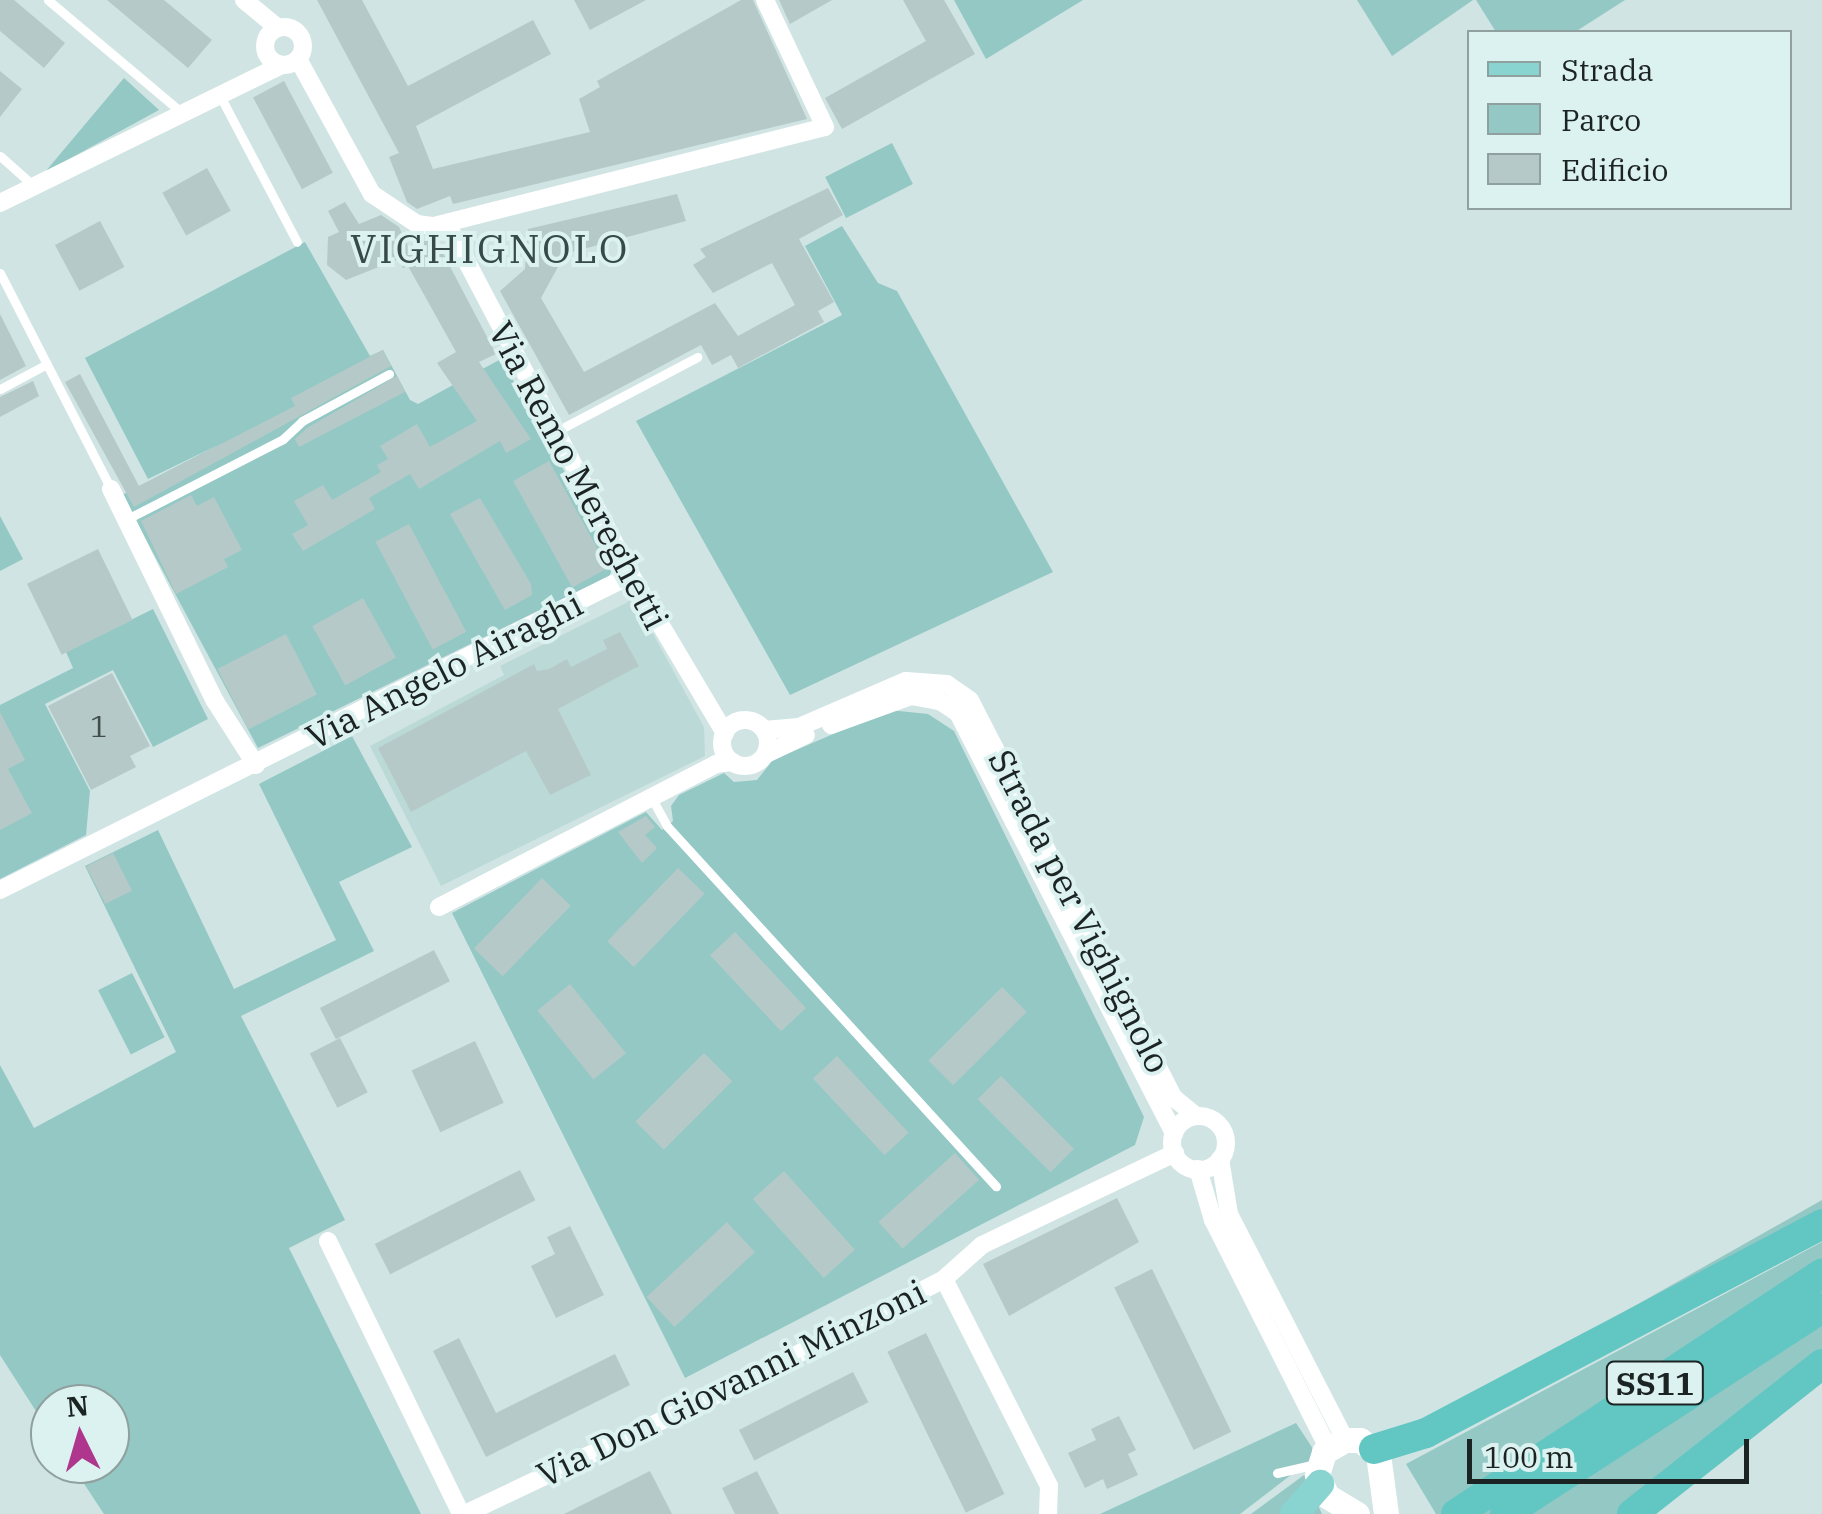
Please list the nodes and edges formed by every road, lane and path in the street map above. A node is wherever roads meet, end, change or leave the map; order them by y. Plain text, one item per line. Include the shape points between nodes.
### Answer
1 (48, 0) edge
2 (765, 0) edge
3 (250, 5) edge
4 (274, 31) junction
5 (288, 62) junction
6 (219, 93) junction
7 (180, 112) junction
8 (0, 156) edge
9 (34, 186) junction
10 (0, 203) edge
11 (446, 224) junction
12 (297, 242) dead end
13 (0, 273) edge
14 (697, 357) dead end
15 (47, 364) junction
16 (389, 374) dead end
17 (0, 388) edge
18 (556, 432) junction
19 (111, 489) joint
20 (126, 520) junction
21 (632, 575) junction
22 (964, 706) junction
23 (764, 730) junction
24 (724, 743) junction
25 (766, 754) junction
26 (256, 765) junction
27 (651, 796) junction
28 (0, 890) edge
29 (438, 907) dead end
30 (1196, 1116) junction
31 (1174, 1144) junction
32 (1220, 1159) junction
33 (1198, 1169) junction
34 (996, 1186) dead end
35 (1822, 1224) edge
36 (328, 1241) dead end
37 (1822, 1274) edge
38 (944, 1279) junction
39 (1822, 1308) edge
40 (1822, 1364) edge
41 (1337, 1457) junction
42 (1277, 1472) dead end
43 (1497, 1503) edge
44 (463, 1514) edge
45 (1048, 1514) edge
46 (1294, 1514) edge
47 (1357, 1514) edge
48 (1386, 1514) edge
49 (1456, 1514) edge
50 (1632, 1514) edge

1 - 7 lane
2 - 11 street via 826,127
3 - 4 street
4 - 5 street
4 - 5 street via 300,38
5 - 6 street
5 - 11 street via 372,194 417,224
6 - 7 street
6 - 12 lane
7 - 9 street
8 - 9 lane
9 - 10 street
11 - 18 street, Via Remo Mereghetti
13 - 15 lane
14 - 18 lane
15 - 17 lane
15 - 19 lane
16 - 20 lane via 302,421 283,439
18 - 21 street, Via Remo Mereghetti
19 - 20 street
20 - 26 street via 215,701
21 - 24 street, Via Remo Mereghetti
21 - 26 street, Via Angelo Airaghi
22 - 23 street via 947,684 906,680 799,727
22 - 25 street via 898,698
22 - 30 street, Strada per Vighignolo via 1174,1098
22 - 31 street, Strada per Vighignolo
23 - 24 street via 752,721
23 - 25 street
24 - 25 street via 748,766
24 - 27 street
26 - 28 street, Via Angelo Airaghi
27 - 29 street
27 - 34 lane via 667,826
30 - 31 street
30 - 32 street via 1220,1126 1226,1142
31 - 33 street
31 - 38 street, Via Don Giovanni Minzoni via 982,1246
32 - 33 street
32 - 41 street via 1230,1214
33 - 41 street via 1213,1220
35 - 41 highway via 1426,1434
36 - 44 street, Via Don Giovanni Minzoni
37 - 43 highway, SS11
38 - 44 street, Via Don Giovanni Minzoni
38 - 45 street, Via Don Giovanni Minzoni via 1049,1486
39 - 43 highway, SS11
40 - 50 highway
41 - 42 lane
41 - 46 main road
41 - 47 main road
41 - 48 main road via 1384,1469 1379,1496
43 - 49 highway, SS11

